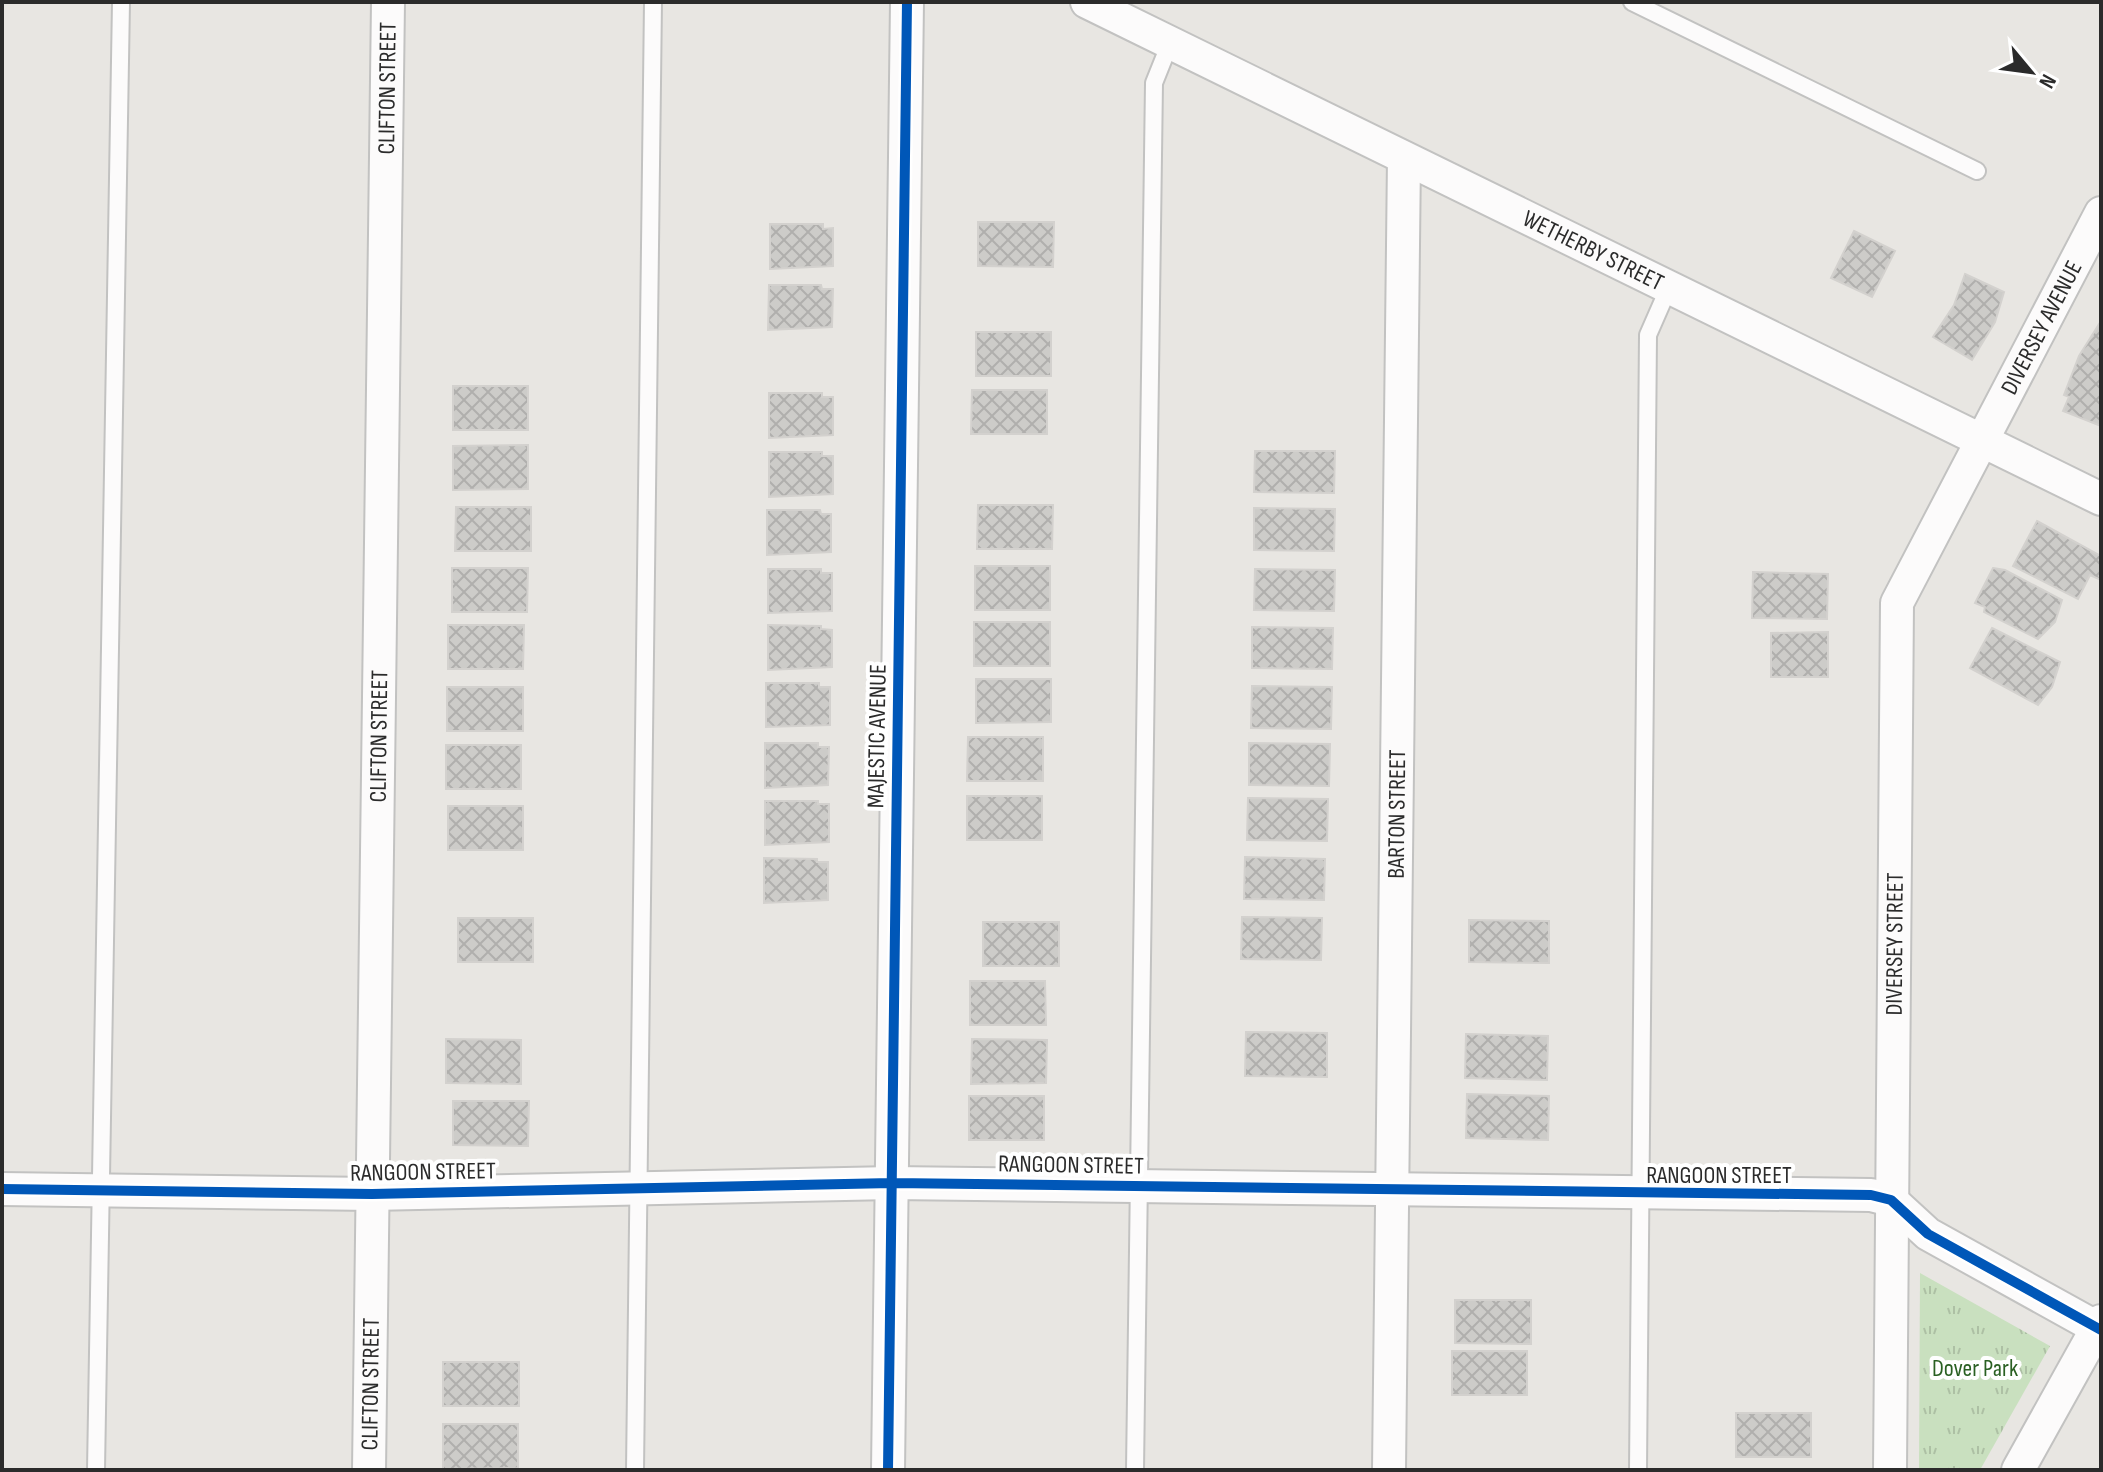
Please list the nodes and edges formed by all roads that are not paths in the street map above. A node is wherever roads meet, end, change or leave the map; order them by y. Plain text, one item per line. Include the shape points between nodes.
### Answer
1 (121, 2) edge
2 (388, 2) edge
3 (653, 2) edge
4 (907, 2) edge
5 (1087, 2) edge
6 (1632, 2) edge
7 (1170, 43) junction
8 (1404, 158) junction
9 (1977, 171) dead end
10 (2100, 217) edge
11 (1669, 287) junction
12 (1982, 441) junction
13 (2101, 499) edge
14 (892, 1183) junction
15 (1139, 1186) junction
16 (639, 1188) junction
17 (2, 1189) edge
18 (1392, 1189) junction
19 (100, 1190) junction
20 (372, 1194) junction
21 (1638, 1195) junction
22 (1891, 1200) junction
23 (2100, 1327) edge
24 (96, 1470) edge
25 (369, 1470) edge
26 (635, 1470) edge
27 (888, 1470) edge
28 (1135, 1470) edge
29 (1389, 1470) edge
30 (1638, 1470) edge
31 (1890, 1470) edge
32 (2018, 1470) edge

1 - 19 lane
2 - 20 street, CLIFTON STREET
3 - 16 lane
4 - 14 street, MAJESTIC AVENUE
5 - 7 street, WETHERBY STREET
6 - 9 lane
7 - 8 street, WETHERBY STREET
7 - 15 lane via 1154,83
8 - 11 street, WETHERBY STREET
8 - 18 street, BARTON STREET
10 - 12 street, DIVERSEY AVENUE
11 - 12 street, WETHERBY STREET
11 - 21 lane via 1648,335
12 - 13 street, WETHERBY STREET
12 - 22 street, DIVERSEY STREET via 1897,603
14 - 15 street, RANGOON STREET
14 - 16 street, RANGOON STREET
14 - 27 street, MAJESTIC AVENUE
15 - 18 street, RANGOON STREET
15 - 28 lane
16 - 20 street, RANGOON STREET
16 - 26 lane
17 - 19 street, RANGOON STREET
18 - 21 street, RANGOON STREET
18 - 29 street, BARTON STREET
19 - 20 street, RANGOON STREET
19 - 24 lane
20 - 25 street, CLIFTON STREET
21 - 22 street, RANGOON STREET via 1871,1195
21 - 30 lane
22 - 23 street via 1928,1234
22 - 31 street, DIVERSEY STREET
23 - 32 street

